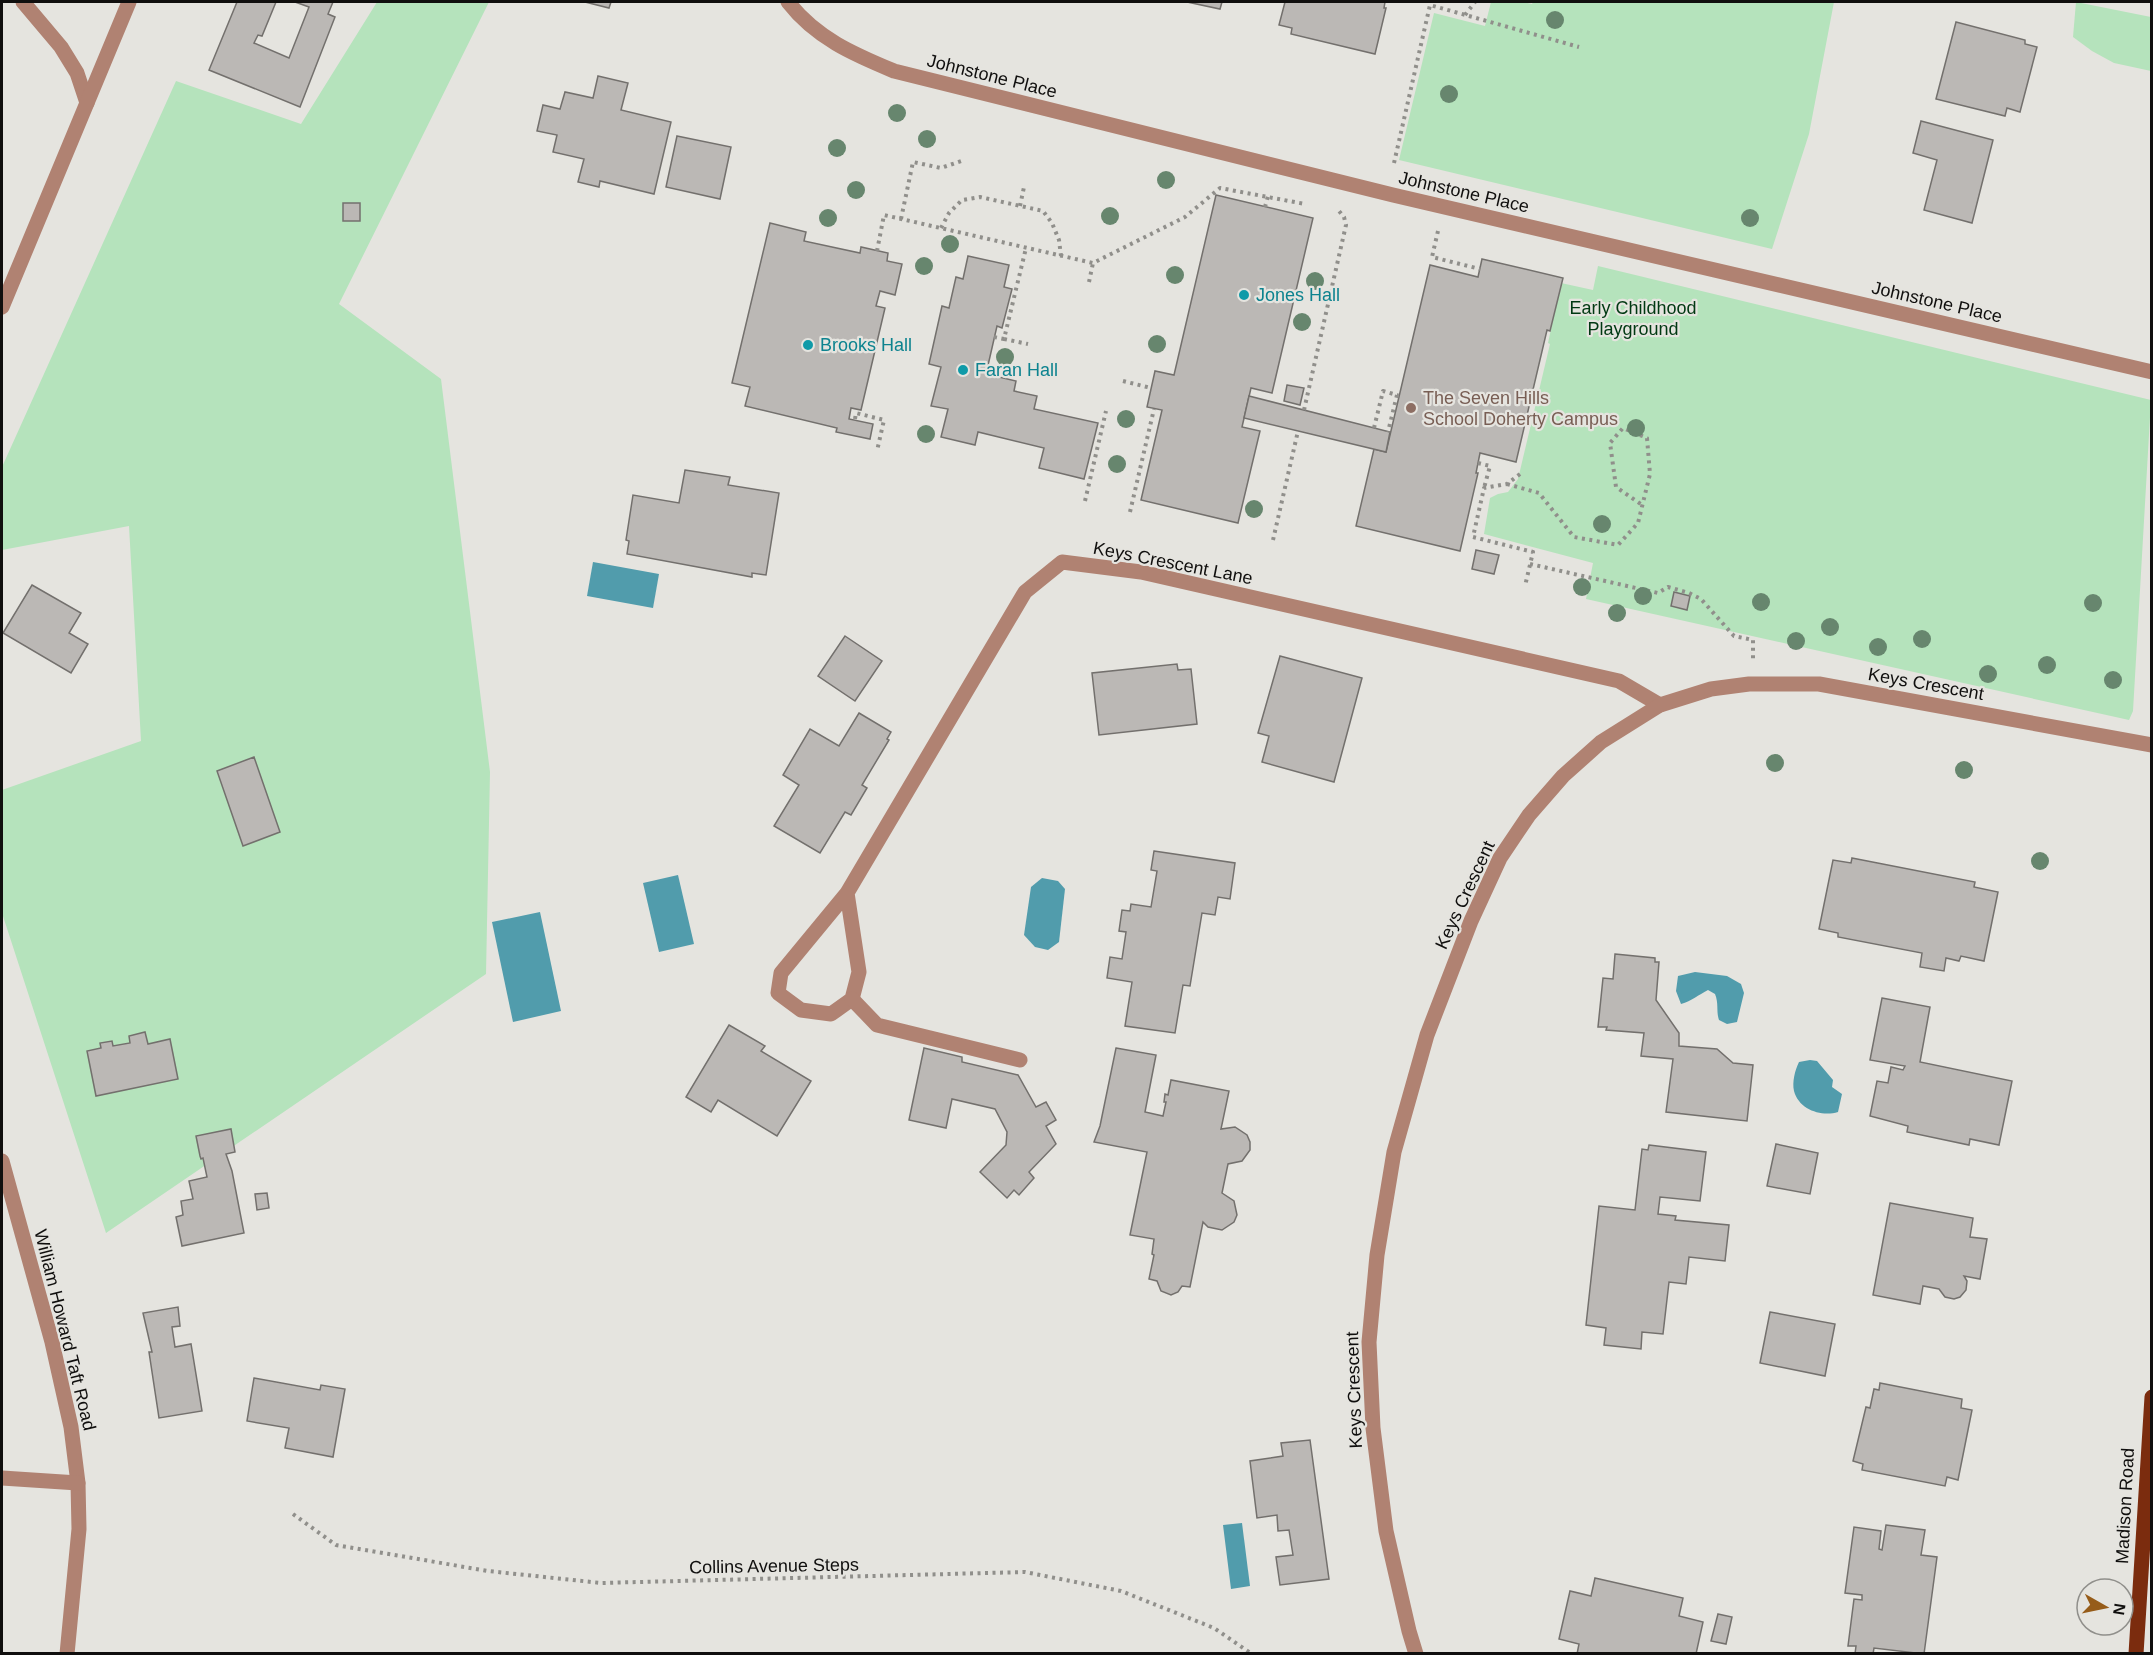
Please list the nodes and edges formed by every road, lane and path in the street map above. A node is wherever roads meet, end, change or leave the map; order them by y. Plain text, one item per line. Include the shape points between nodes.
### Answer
1 (24, 2) edge
2 (129, 2) edge
3 (788, 2) edge
4 (1475, 2) edge
5 (1465, 15) junction
6 (1579, 47) dead end
7 (87, 103) junction
8 (964, 160) dead end
9 (1394, 163) dead end
10 (1024, 187) dead end
11 (1268, 196) junction
12 (1309, 204) dead end
13 (1020, 206) junction
14 (1265, 207) dead end
15 (1329, 209) dead end
16 (901, 219) junction
17 (941, 228) junction
18 (1438, 230) dead end
19 (1026, 248) junction
20 (877, 251) dead end
21 (1061, 256) junction
22 (1093, 263) junction
23 (1480, 269) dead end
24 (1089, 282) dead end
25 (2, 307) edge
26 (994, 337) dead end
27 (1004, 339) junction
28 (1028, 344) dead end
29 (2151, 372) edge
30 (1123, 381) dead end
31 (1151, 388) dead end
32 (1154, 409) dead end
33 (1304, 410) dead end
34 (1106, 411) dead end
35 (855, 419) dead end
36 (1374, 428) dead end
37 (1298, 431) dead end
38 (1388, 432) dead end
39 (877, 451) dead end
40 (1478, 463) dead end
41 (1520, 474) dead end
42 (1507, 484) junction
43 (1484, 489) junction
44 (1085, 501) dead end
45 (1642, 505) junction
46 (1130, 512) dead end
47 (1273, 540) dead end
48 (1530, 564) junction
49 (1525, 586) dead end
50 (1753, 640) dead end
51 (1660, 705) junction
52 (2151, 745) edge
53 (847, 893) junction
54 (852, 999) junction
55 (1020, 1060) dead end
56 (2, 1161) edge
57 (2151, 1397) edge
58 (2, 1478) edge
59 (78, 1483) junction
60 (292, 1514) dead end
61 (67, 1653) edge
62 (1252, 1653) edge
63 (1416, 1653) edge
64 (2136, 1653) edge

1 - 7 street via 61,47 77,73
2 - 7 street
3 - 29 street, Johnstone Place via 844,50 894,71 1369,189
4 - 5 path
5 - 6 path
5 - 9 path via 1430,6
7 - 25 street
8 - 16 path via 941,168 913,162
10 - 13 path
11 - 12 path
11 - 14 path
11 - 22 path via 1220,188 1185,217
13 - 17 path via 980,197 962,200
13 - 21 path via 1043,211 1059,240
15 - 33 path via 1339,211 1346,225
16 - 17 path
16 - 20 path via 884,215
17 - 19 path
18 - 23 path via 1432,258
19 - 21 path
19 - 27 path
21 - 22 path
22 - 24 path
26 - 27 path
27 - 28 path
30 - 31 path
32 - 46 path
34 - 44 path
35 - 39 path via 856,413 884,420
36 - 38 path via 1383,392 1397,395
37 - 47 path
40 - 43 path via 1490,466
41 - 42 path
42 - 43 path
42 - 45 path via 1539,493 1574,537 1618,545 1638,523
43 - 48 path via 1473,537 1533,552
45 - 45 path via 1650,474 1647,438 1623,428 1610,443 1616,487
48 - 49 path
48 - 50 path via 1658,593 1668,587 1689,593 1701,599 1734,636
51 - 52 street, Keys Crescent via 1711,689 1749,684 1819,684
51 - 53 street, Keys Crescent Lane via 1619,681 1141,573 1062,562 1025,592
51 - 63 street, Keys Crescent via 1602,742 1563,776 1529,815 1500,858 1427,1035 1395,1152 1377,1255 1369,1342 1372,1428 1386,1531
53 - 54 street via 859,972
53 - 54 street, Keys Crescent Lane via 781,973 778,993 801,1010 831,1014
54 - 55 street via 877,1025
56 - 59 street, William Howard Taft Road via 52,1342 71,1427
57 - 64 main road, Madison Road
58 - 59 street
59 - 61 street, William Howard Taft Road via 79,1529
60 - 62 path, Collins Avenue Steps via 336,1545 488,1571 601,1583 1025,1572 1121,1591 1214,1628

